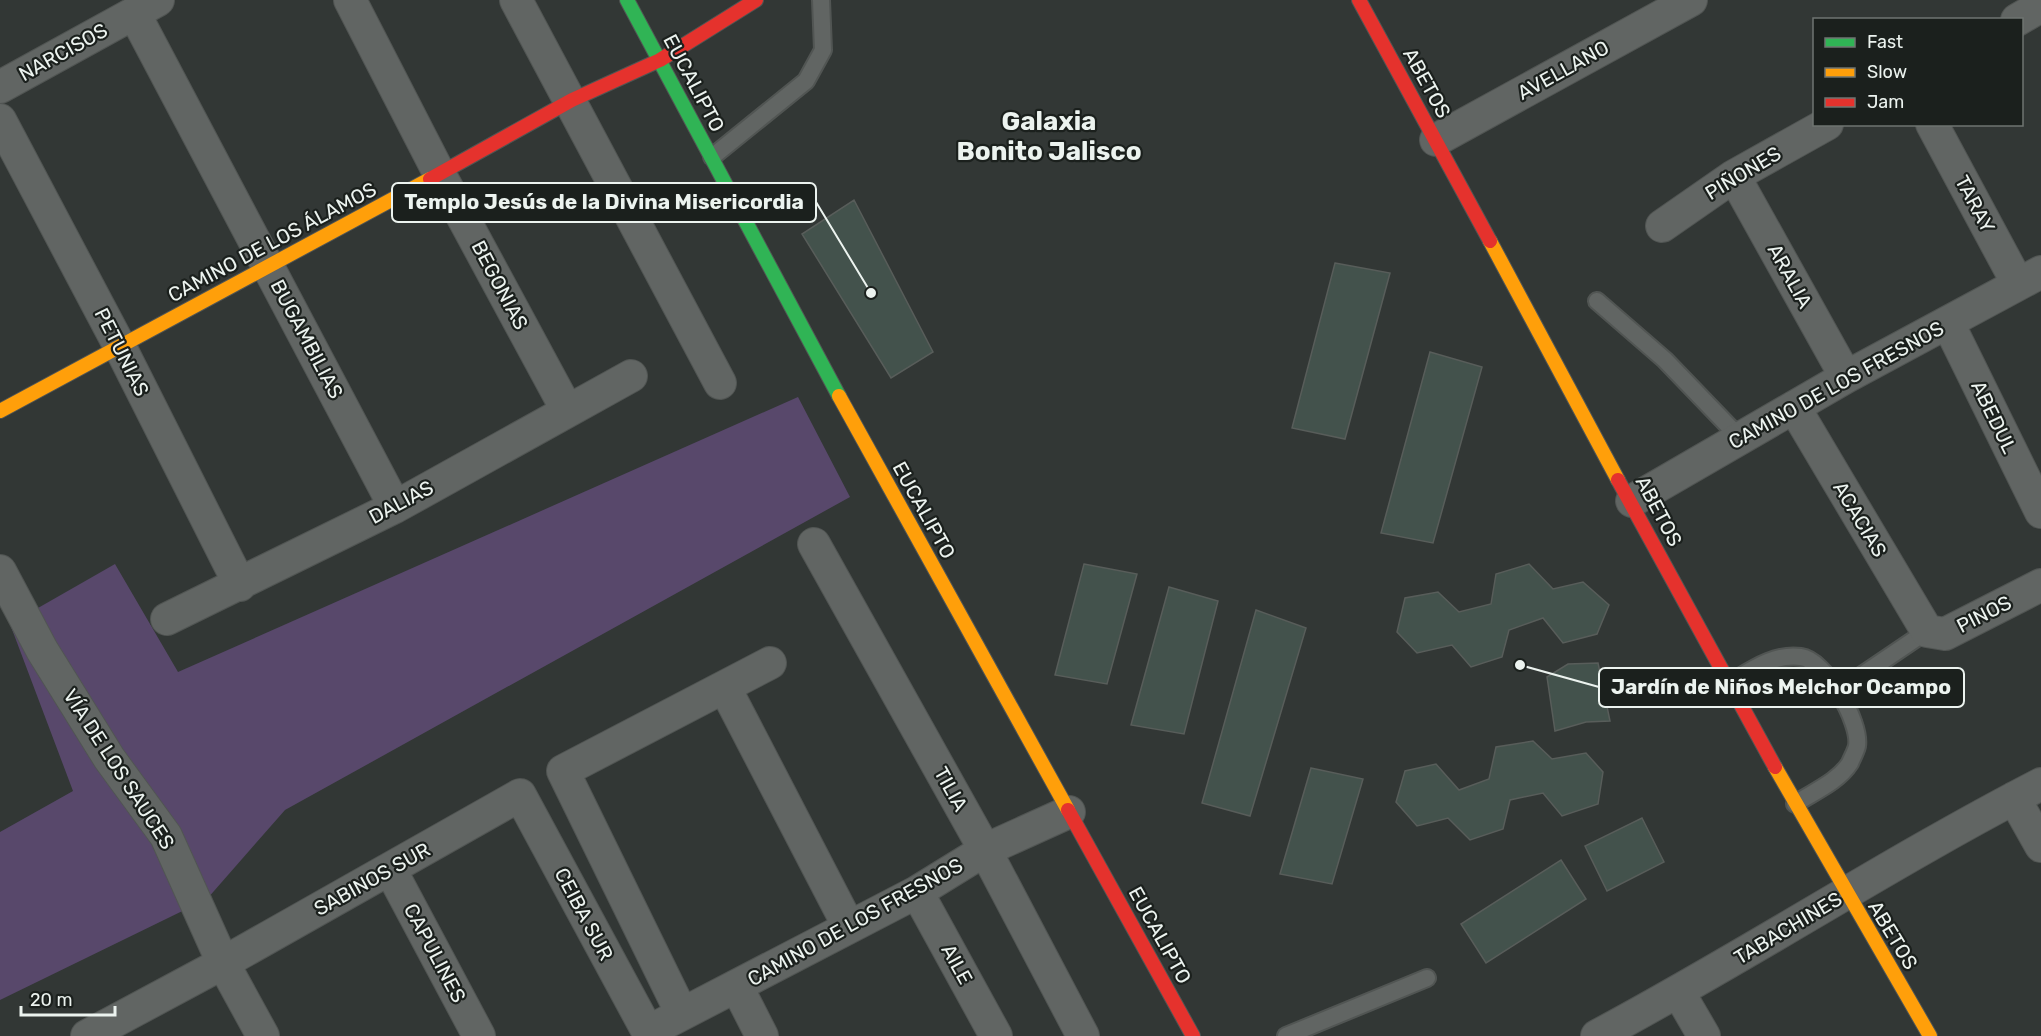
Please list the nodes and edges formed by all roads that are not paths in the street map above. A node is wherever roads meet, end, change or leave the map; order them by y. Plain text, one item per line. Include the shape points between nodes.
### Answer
1 (350, 0) edge
2 (516, 0) edge
3 (627, 0) edge
4 (756, 0) edge
5 (820, 0) edge
6 (1359, 0) edge
7 (1691, 0) edge
8 (2041, 6) edge
9 (146, 7) edge
10 (2020, 18) edge
11 (660, 60) junction
12 (0, 87) edge
13 (572, 100) junction
14 (0, 120) edge
15 (1823, 126) edge
16 (1933, 126) edge
17 (1436, 140) junction
18 (712, 157) junction
19 (439, 173) junction
20 (1734, 176) junction
21 (1662, 226) dead end
22 (269, 267) junction
23 (2029, 278) edge
24 (1597, 302) dead end
25 (1948, 323) junction
26 (118, 345) junction
27 (630, 376) dead end
28 (1846, 376) junction
29 (720, 383) dead end
30 (1794, 407) junction
31 (567, 410) junction
32 (0, 411) edge
33 (1740, 438) junction
34 (1632, 501) junction
35 (395, 507) junction
36 (2041, 512) edge
37 (814, 544) dead end
38 (0, 571) edge
39 (240, 585) junction
40 (2041, 585) edge
41 (167, 619) dead end
42 (1927, 631) junction
43 (770, 663) dead end
44 (1728, 684) junction
45 (725, 688) junction
46 (1837, 692) junction
47 (2028, 791) edge
48 (520, 795) joint
49 (1795, 804) junction
50 (1069, 812) junction
51 (2041, 846) edge
52 (985, 850) junction
53 (390, 869) junction
54 (917, 892) junction
55 (1845, 894) junction
56 (849, 927) junction
57 (223, 963) junction
58 (1428, 978) dead end
59 (736, 987) junction
60 (1679, 993) junction
61 (682, 1014) junction
62 (645, 1034) edge
63 (1601, 1035) edge
64 (87, 1036) edge
65 (263, 1036) edge
66 (479, 1036) edge
67 (762, 1036) edge
68 (996, 1036) edge
69 (1083, 1036) edge
70 (1193, 1036) edge
71 (1286, 1036) edge
72 (1704, 1036) edge
73 (1930, 1036) edge

1 - 19 street, BEGONIAS
2 - 13 street
3 - 11 street, EUCALIPTO
4 - 11 street, CAMINO DE LOS ÁLAMOS
5 - 18 lane via 823,50 807,81
6 - 17 street, ABETOS
7 - 17 street, AVELLANO
8 - 10 street
9 - 12 street, NARCISOS
9 - 22 street, BUGAMBILIAS
11 - 13 street, CAMINO DE LOS ÁLAMOS
11 - 18 street, EUCALIPTO
13 - 19 street, CAMINO DE LOS ÁLAMOS
13 - 29 street
14 - 26 street, PETUNIAS
15 - 20 street, PIÑONES
16 - 23 street, TARAY
17 - 34 street, ABETOS
18 - 50 street, EUCALIPTO via 841,400
19 - 22 street, CAMINO DE LOS ÁLAMOS
19 - 31 street, BEGONIAS
20 - 21 street, PIÑONES
20 - 28 street, ARALIA
22 - 26 street, CAMINO DE LOS ÁLAMOS
22 - 35 street, BUGAMBILIAS
23 - 25 street, CAMINO DE LOS FRESNOS
24 - 33 lane via 1665,360
25 - 28 street, CAMINO DE LOS FRESNOS
25 - 36 street, ABEDUL
26 - 32 street, CAMINO DE LOS ÁLAMOS
26 - 39 street, PETUNIAS
27 - 31 street, DALIAS
28 - 30 street, CAMINO DE LOS FRESNOS
30 - 33 street, CAMINO DE LOS FRESNOS
30 - 42 street, ACACIAS
31 - 35 street, DALIAS
33 - 34 street, CAMINO DE LOS FRESNOS
34 - 44 street, ABETOS
35 - 39 street, DALIAS
37 - 52 street, TILIA
38 - 57 street, VÍA DE LOS SAUCES via 42,650 109,758 166,836
39 - 41 street, DALIAS
40 - 42 street, PINOS via 1945,633
42 - 46 lane
43 - 45 street
44 - 46 lane via 1766,662 1799,657 1818,664
44 - 49 street, ABETOS
45 - 56 street
45 - 61 street via 563,771
46 - 49 lane via 1856,729 1857,746 1839,776
47 - 51 street
47 - 55 street, TABACHINES
48 - 53 street, SABINOS SUR
48 - 62 street, CEIBA SUR
49 - 55 street, ABETOS
50 - 52 street, CAMINO DE LOS FRESNOS
50 - 70 street, EUCALIPTO
52 - 54 street, CAMINO DE LOS FRESNOS
52 - 69 street, TILIA
53 - 57 street, SABINOS SUR
53 - 66 street, CAPULINES
54 - 56 street, CAMINO DE LOS FRESNOS
54 - 68 street, AILE
55 - 60 street, TABACHINES
55 - 73 street, ABETOS
56 - 59 street, CAMINO DE LOS FRESNOS
57 - 64 street
57 - 65 street, VÍA DE LOS SAUCES
58 - 71 lane
59 - 61 street, CAMINO DE LOS FRESNOS
59 - 67 street
60 - 63 street, TABACHINES
60 - 72 street
61 - 62 street, CAMINO DE LOS FRESNOS

